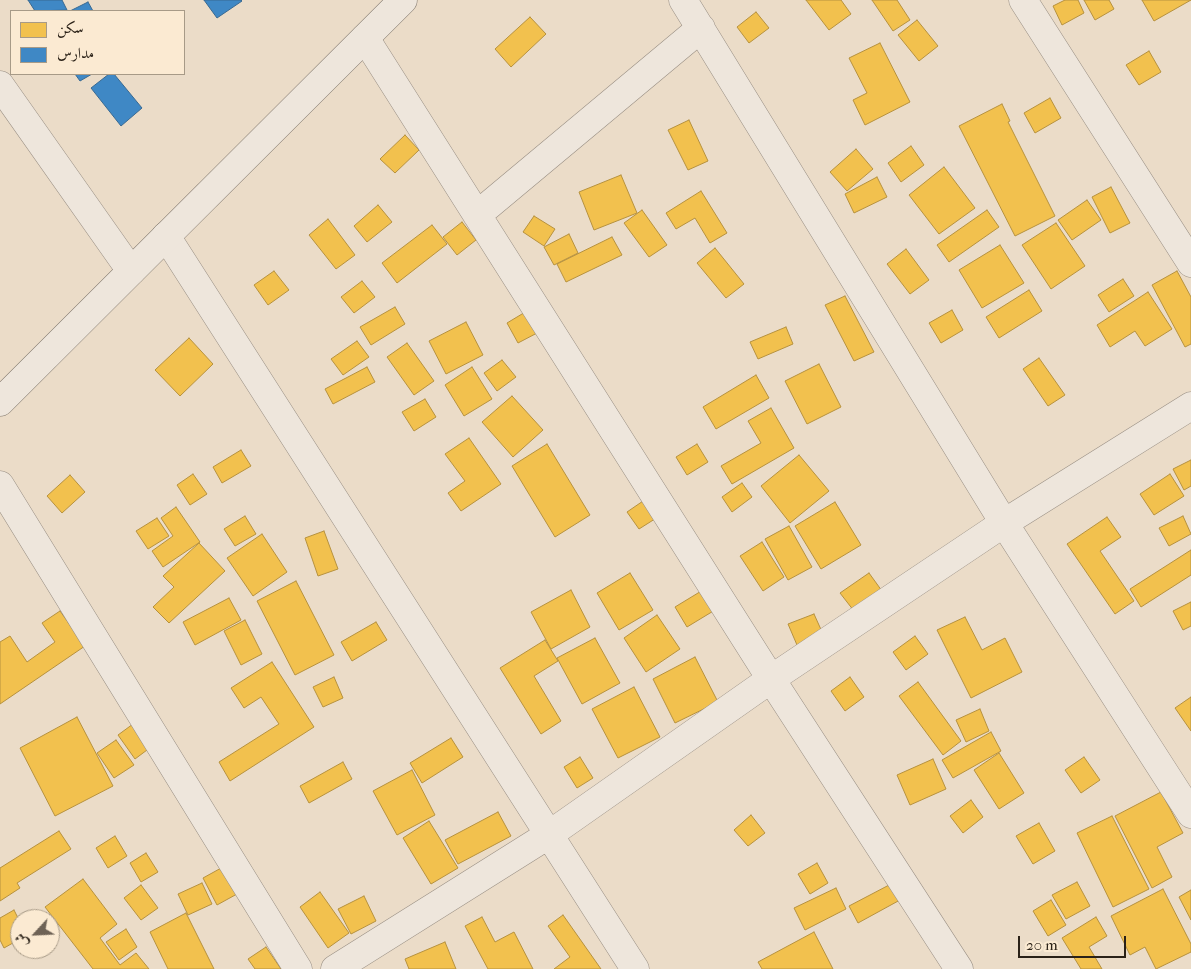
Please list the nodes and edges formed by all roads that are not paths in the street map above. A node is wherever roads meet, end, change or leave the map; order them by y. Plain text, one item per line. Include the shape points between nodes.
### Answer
1 (403, 0) edge
2 (683, 0) edge
3 (1023, 0) edge
4 (700, 28) junction
5 (365, 38) junction
6 (0, 85) edge
7 (477, 215) junction
8 (166, 236) junction
9 (1191, 263) edge
10 (131, 272) junction
11 (0, 402) edge
12 (1191, 406) edge
13 (0, 485) edge
14 (1004, 523) junction
15 (771, 679) junction
16 (1191, 814) edge
17 (550, 834) junction
18 (298, 969) edge
19 (335, 969) edge
20 (635, 969) edge
21 (959, 969) edge

1 - 5 street
2 - 4 street
3 - 9 street
4 - 7 street
4 - 14 street
5 - 7 street
5 - 8 street
6 - 10 street
7 - 15 street
8 - 10 street
8 - 17 street
10 - 11 street
12 - 14 street
13 - 18 street
14 - 15 street
14 - 16 street
15 - 17 street
15 - 21 street
17 - 19 street
17 - 20 street

